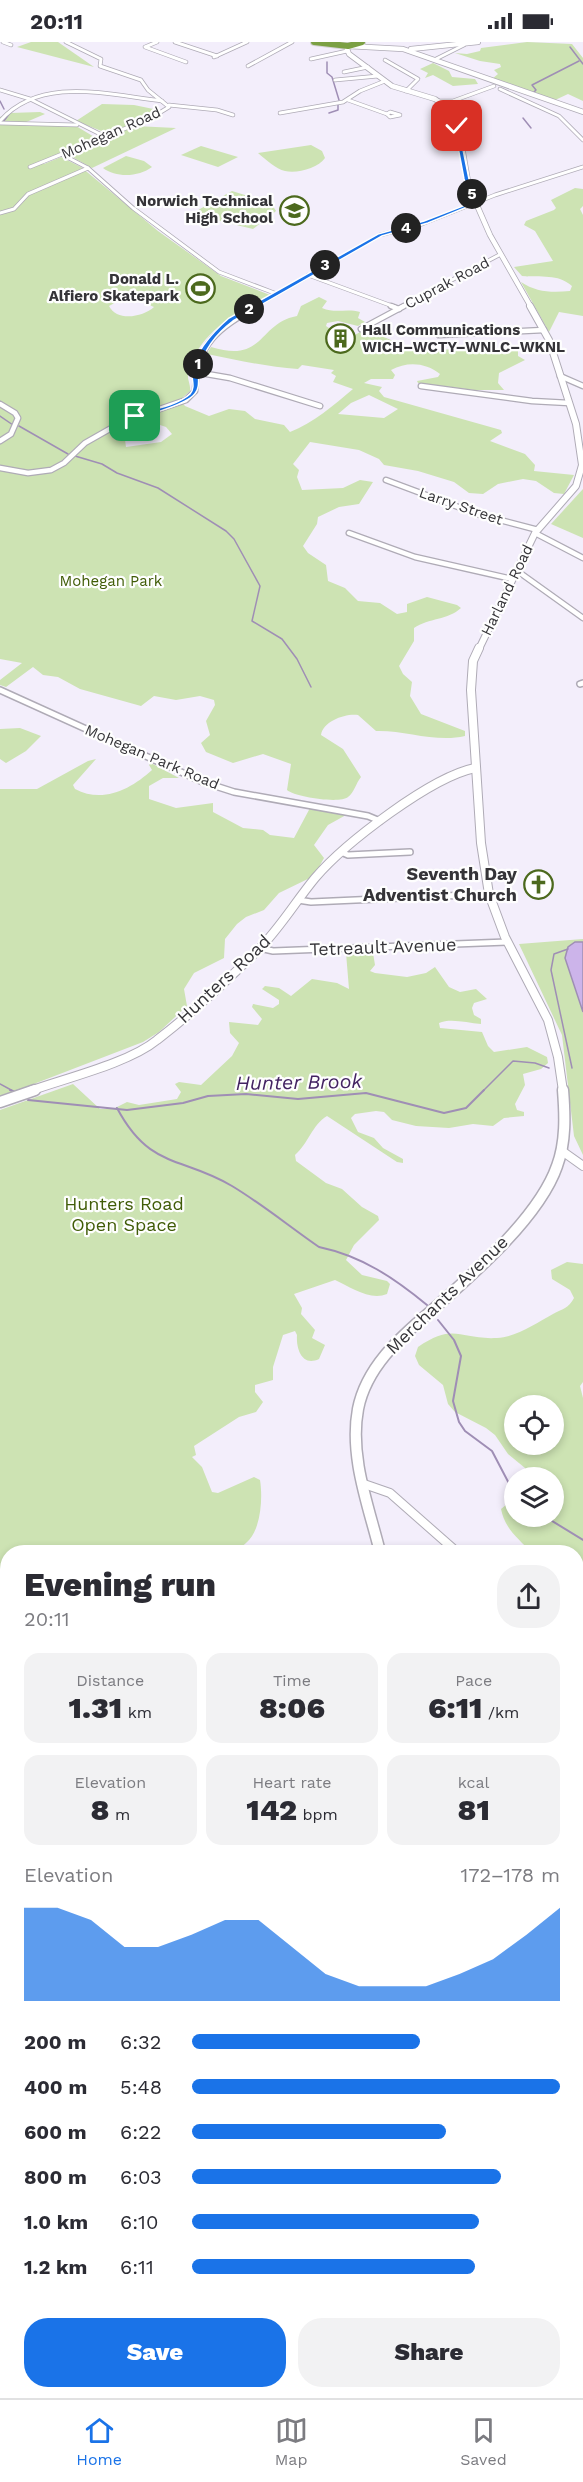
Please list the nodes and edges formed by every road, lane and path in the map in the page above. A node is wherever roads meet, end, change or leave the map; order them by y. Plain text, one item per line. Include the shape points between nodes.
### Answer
1 (3, 42) edge
2 (66, 42) edge
3 (158, 42) edge
4 (175, 42) edge
5 (247, 42) edge
6 (292, 42) edge
7 (314, 42) edge
8 (364, 42) edge
9 (478, 42) edge
10 (323, 43) edge
11 (11, 45) dead end
12 (348, 45) edge
13 (464, 45) junction
14 (373, 48) junction
15 (403, 49) junction
16 (436, 59) junction
17 (311, 60) dead end
18 (385, 60) dead end
19 (186, 62) dead end
20 (368, 68) junction
21 (258, 69) dead end
22 (344, 72) dead end
23 (378, 76) junction
24 (484, 78) junction
25 (335, 80) dead end
26 (385, 81) junction
27 (494, 86) junction
28 (500, 89) junction
29 (0, 90) edge
30 (406, 91) junction
31 (522, 91) junction
32 (27, 97) junction
33 (348, 100) junction
34 (438, 101) junction
35 (453, 101) junction
36 (167, 103) junction
37 (448, 107) junction
38 (3, 111) dead end
39 (8, 111) junction
40 (583, 112) edge
41 (280, 113) dead end
42 (387, 114) dead end
43 (234, 115) dead end
44 (0, 122) edge
45 (80, 125) junction
46 (104, 138) junction
47 (583, 140) edge
48 (63, 154) junction
49 (30, 167) dead end
50 (583, 167) edge
51 (88, 168) junction
52 (475, 202) junction
53 (0, 213) edge
54 (501, 254) junction
55 (308, 275) junction
56 (277, 294) junction
57 (399, 309) junction
58 (361, 328) dead end
59 (544, 330) junction
60 (439, 335) dead end
61 (195, 372) junction
62 (560, 376) junction
63 (421, 386) dead end
64 (583, 386) edge
65 (569, 403) junction
66 (0, 404) edge
67 (320, 406) dead end
68 (0, 441) edge
69 (583, 465) edge
70 (0, 468) edge
71 (386, 480) dead end
72 (537, 531) junction
73 (349, 533) dead end
74 (583, 558) edge
75 (516, 570) junction
76 (512, 579) junction
77 (583, 618) edge
78 (0, 690) edge
79 (475, 768) junction
80 (380, 821) junction
81 (340, 852) junction
82 (410, 852) dead end
83 (489, 894) junction
84 (298, 900) junction
85 (507, 942) junction
86 (260, 948) junction
87 (0, 1102) edge
88 (562, 1151) junction
89 (583, 1166) edge
90 (364, 1484) junction
91 (378, 1545) edge
92 (449, 1545) edge

1 - 11 street
2 - 36 street, Mohegan Road via 101,58 99,66 141,80
3 - 19 street via 145,47
4 - 5 street via 215,57
6 - 21 street via 248,66
7 - 10 highway
8 - 12 highway
8 - 14 highway
9 - 13 main road
10 - 12 highway
12 - 14 main road
12 - 17 street
12 - 20 main road
13 - 15 main road
13 - 16 street
14 - 15 main road
15 - 16 main road
16 - 24 main road
18 - 30 street via 418,80
20 - 22 street
20 - 23 main road
23 - 25 street
23 - 26 main road
24 - 27 street
24 - 31 main road
26 - 30 main road
26 - 33 street
27 - 28 street
27 - 35 street
28 - 31 street
28 - 47 street via 560,117
29 - 32 street
30 - 34 main road
31 - 40 main road
32 - 36 street via 48,92 94,93
32 - 39 street
32 - 45 street
33 - 41 street
33 - 42 street
34 - 35 street
34 - 37 main road
35 - 37 street
36 - 43 street
36 - 46 street, Mohegan Road via 157,115
37 - 52 main road, Harland Road via 458,129
38 - 39 street
39 - 44 street
44 - 45 street
45 - 46 street
46 - 48 street, Mohegan Road
48 - 49 street, Mohegan Road
48 - 51 street
50 - 52 street
51 - 53 street via 31,193 14,209
51 - 56 street via 217,271
52 - 54 main road, Harland Road
52 - 55 street via 380,235
54 - 57 street, Cuprak Road
54 - 59 main road, Harland Road
55 - 56 street
55 - 57 street
56 - 61 street via 218,329
57 - 58 street, Cuprak Road
59 - 60 street
59 - 62 main road, Harland Road
61 - 67 street via 230,378
61 - 70 street via 195,391 189,398 126,420 85,443 58,467 31,473
62 - 64 street
62 - 65 main road, Harland Road
63 - 65 street via 537,403
65 - 69 main road, Harland Road
66 - 68 street via 18,418 11,434
69 - 72 main road, Harland Road via 576,486
71 - 72 street, Larry Street via 477,514
72 - 74 street, Larry Street
72 - 75 main road, Harland Road
73 - 76 street via 415,557
75 - 76 main road, Harland Road
75 - 77 street
76 - 79 main road, Harland Road via 473,661
78 - 80 street, Mohegan Park Road via 203,782 234,792
79 - 80 main road, Hunters Road via 461,771
79 - 83 main road, Harland Road
80 - 81 main road, Hunters Road
81 - 82 street
81 - 84 main road, Hunters Road
83 - 84 street
83 - 85 main road, Harland Road
84 - 86 main road, Hunters Road
85 - 86 street, Tetreault Avenue via 273,951
85 - 88 main road, Harland Road via 552,1031 564,1122
86 - 87 main road, Hunters Road via 155,1042 106,1065
88 - 89 street
88 - 90 main road, Merchants Avenue via 545,1192 528,1214 456,1289 389,1348 368,1379 356,1431
90 - 91 main road, Merchants Avenue
90 - 92 street via 390,1493

